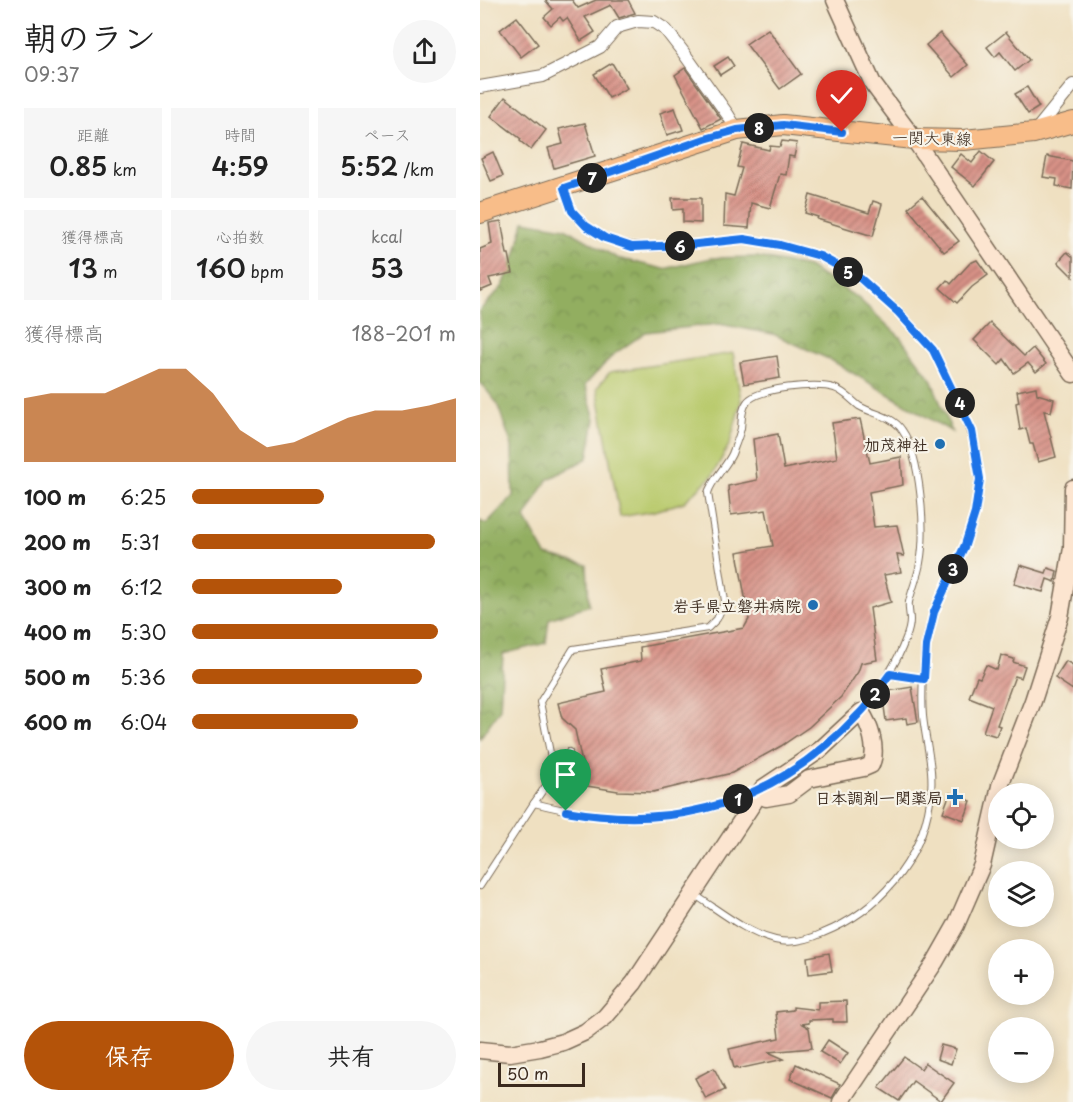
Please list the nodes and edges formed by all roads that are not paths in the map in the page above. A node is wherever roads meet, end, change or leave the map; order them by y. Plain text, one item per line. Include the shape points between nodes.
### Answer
1 (835, 0) edge
2 (1073, 85) edge
3 (480, 87) edge
4 (1073, 122) edge
5 (737, 130) junction
6 (1034, 133) junction
7 (914, 139) junction
8 (564, 188) junction
9 (480, 213) edge
10 (1073, 374) edge
11 (1073, 488) edge
12 (890, 674) junction
13 (924, 679) junction
14 (861, 712) junction
15 (569, 752) dead end
16 (554, 773) junction
17 (763, 788) junction
18 (534, 803) junction
19 (480, 886) edge
20 (693, 894) junction
21 (480, 1050) edge
22 (841, 1102) edge

1 - 7 street via 873,84
2 - 6 street
3 - 5 street via 543,76 600,47 617,27 638,21 654,22 678,45
4 - 6 main road, 一関大東線
5 - 7 main road, 一関大東線 via 783,125
5 - 8 main road, 一関大東線
6 - 7 main road, 一関大東線 via 964,140
7 - 10 street
8 - 9 main road, 一関大東線
8 - 13 lane via 572,211 586,226 605,238 632,247 744,239 820,256 861,279 933,350 972,431 980,479 965,545 934,612
11 - 22 street via 1072,548 1060,617 1000,786 982,865 935,962
12 - 13 lane
12 - 14 lane
12 - 16 lane via 906,638 910,622 908,605 921,562 920,490 905,435 890,418 860,406 826,385 760,394 747,401 731,456 708,493 725,601 720,616 708,628 573,649 540,702
13 - 20 lane via 923,715 932,773 930,801 924,828 907,864 890,887 854,918 804,941 777,941 756,933
14 - 17 street via 820,750
14 - 17 street via 870,732 872,765 809,779 789,794 766,798
15 - 16 lane
16 - 18 lane
17 - 18 lane via 700,810 631,818 596,816
17 - 20 street
18 - 19 lane
20 - 21 street via 634,983 613,1009 591,1027 563,1042 540,1048 510,1053

